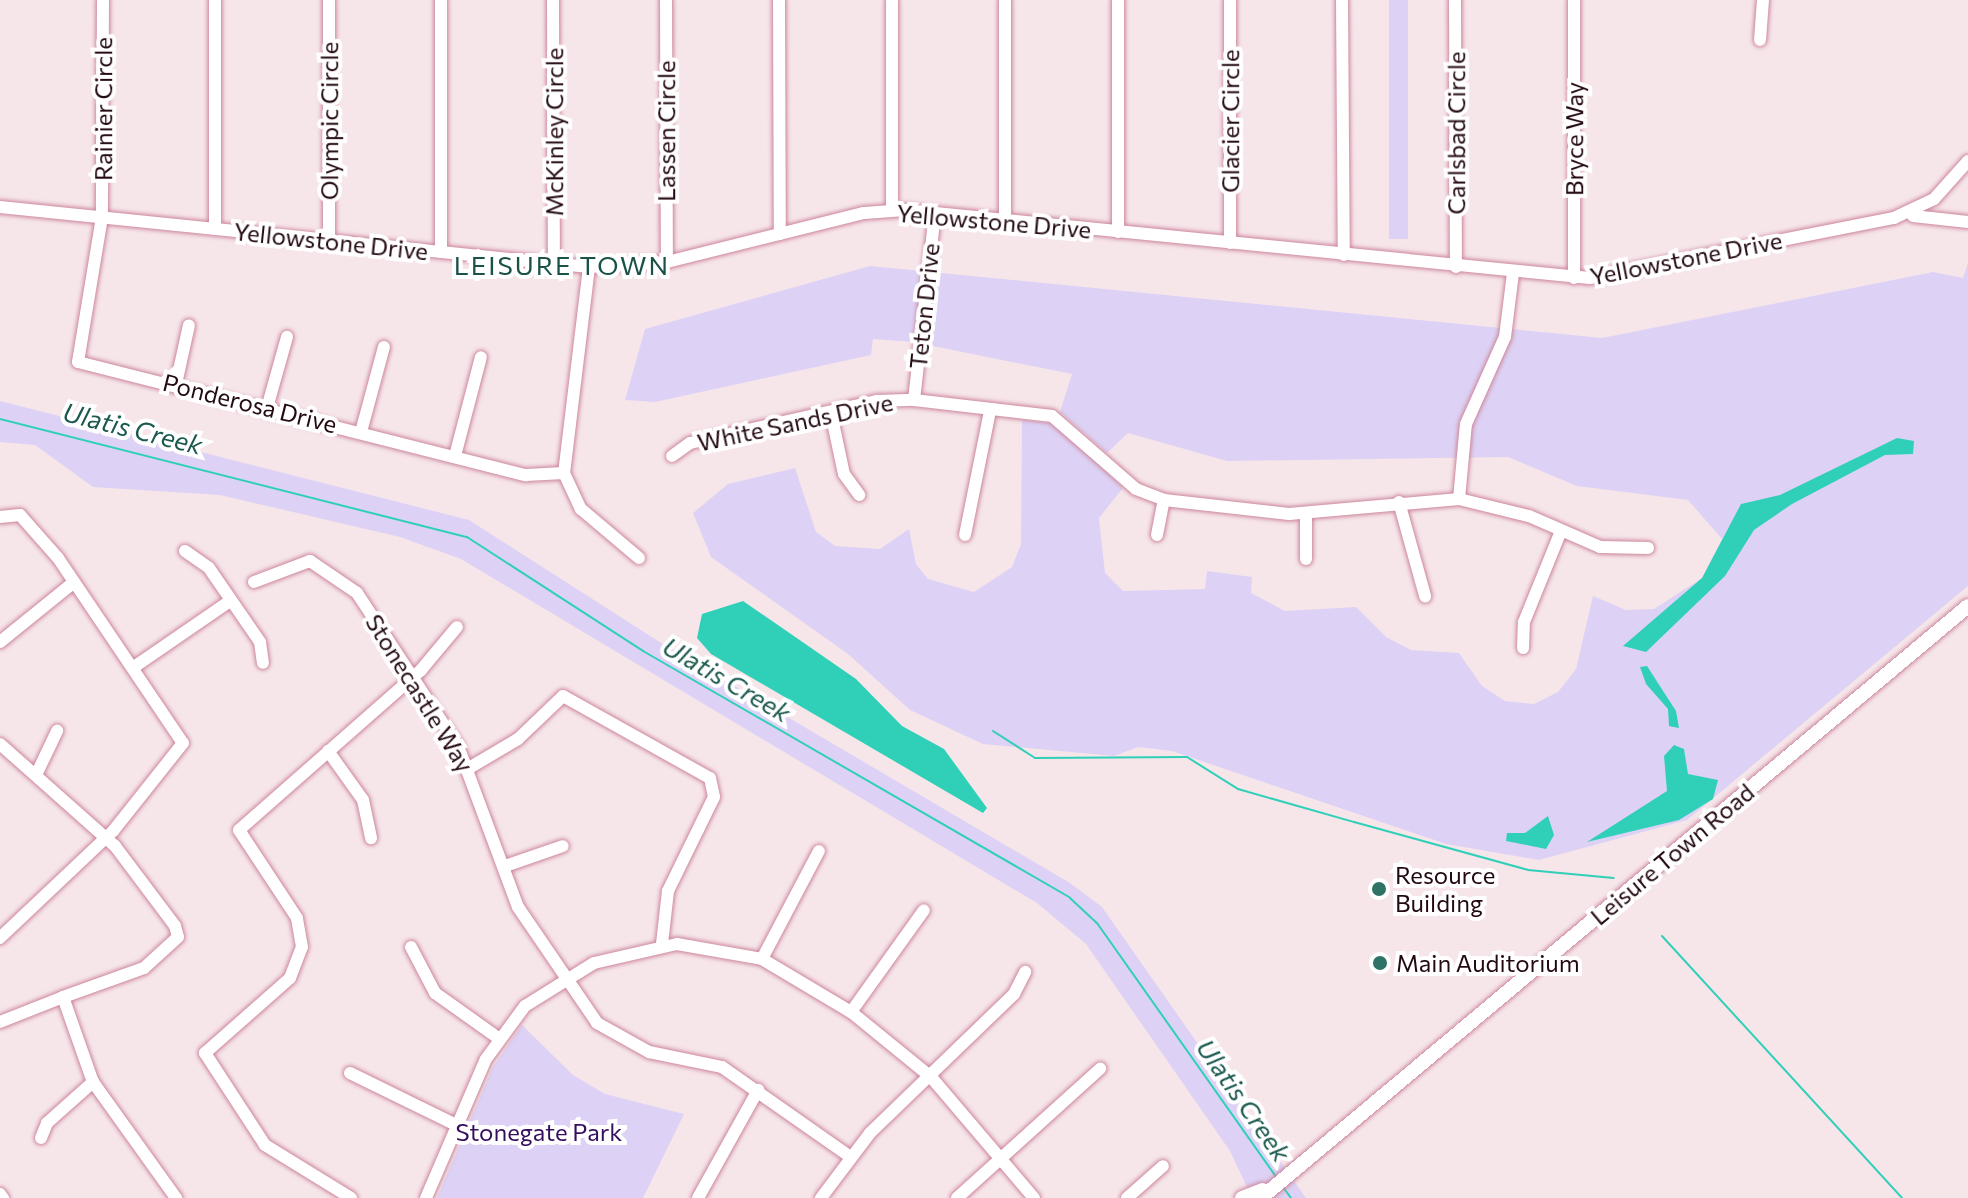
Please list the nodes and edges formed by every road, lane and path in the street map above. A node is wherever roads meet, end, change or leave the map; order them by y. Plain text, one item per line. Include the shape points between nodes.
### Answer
1 (103, 0) edge
2 (215, 0) edge
3 (329, 0) edge
4 (441, 0) edge
5 (553, 0) edge
6 (666, 0) edge
7 (779, 0) edge
8 (892, 0) edge
9 (1005, 0) edge
10 (1118, 0) edge
11 (1230, 0) edge
12 (1342, 0) edge
13 (1455, 0) edge
14 (1574, 0) edge
15 (1763, 0) edge
16 (1760, 40) dead end
17 (1968, 161) edge
18 (0, 207) edge
19 (892, 210) junction
20 (935, 213) junction
21 (102, 217) junction
22 (1894, 218) junction
23 (1005, 220) junction
24 (1968, 222) edge
25 (215, 229) junction
26 (1118, 232) junction
27 (780, 234) junction
28 (329, 241) junction
29 (1230, 243) junction
30 (441, 252) junction
31 (1344, 255) junction
32 (667, 262) junction
33 (554, 264) junction
34 (589, 267) junction
35 (1456, 267) junction
36 (1513, 273) junction
37 (1574, 278) junction
38 (189, 325) dead end
39 (287, 337) dead end
40 (384, 347) dead end
41 (481, 357) dead end
42 (176, 384) junction
43 (914, 400) junction
44 (267, 408) junction
45 (990, 411) junction
46 (831, 413) junction
47 (361, 432) junction
48 (455, 456) junction
49 (672, 456) dead end
50 (564, 473) junction
51 (859, 495) dead end
52 (1459, 499) junction
53 (1164, 500) junction
54 (1399, 502) junction
55 (1306, 513) junction
56 (0, 517) edge
57 (1561, 531) junction
58 (965, 535) dead end
59 (1157, 535) dead end
60 (1648, 548) dead end
61 (185, 551) dead end
62 (639, 558) dead end
63 (1306, 559) dead end
64 (74, 582) junction
65 (254, 582) dead end
66 (1425, 596) dead end
67 (230, 601) junction
68 (1968, 606) edge
69 (457, 627) dead end
70 (0, 642) edge
71 (1523, 648) dead end
72 (263, 663) dead end
73 (134, 667) junction
74 (414, 677) junction
75 (57, 731) dead end
76 (0, 744) edge
77 (328, 751) junction
78 (469, 768) junction
79 (37, 773) junction
80 (107, 838) junction
81 (371, 838) dead end
82 (563, 846) dead end
83 (819, 851) dead end
84 (505, 866) junction
85 (924, 910) dead end
86 (1, 936) edge
87 (662, 944) junction
88 (411, 947) dead end
89 (762, 959) junction
90 (1025, 972) dead end
91 (562, 978) junction
92 (63, 997) junction
93 (851, 1012) junction
94 (0, 1022) edge
95 (498, 1038) junction
96 (1100, 1069) dead end
97 (350, 1073) dead end
98 (931, 1077) junction
99 (93, 1082) junction
100 (758, 1090) junction
101 (456, 1125) junction
102 (41, 1138) dead end
103 (849, 1156) junction
104 (1001, 1158) junction
105 (1163, 1166) dead end
106 (1262, 1194) edge
107 (169, 1196) edge
108 (351, 1198) edge
109 (426, 1198) edge
110 (698, 1198) edge
111 (821, 1198) edge
112 (957, 1198) edge
113 (1034, 1198) edge
114 (1127, 1198) edge
115 (1242, 1198) edge

1 - 21 street, Rainier Circle
2 - 25 street
3 - 28 street, Olympic Circle
4 - 30 street
5 - 33 street, McKinley Circle
6 - 32 street, Lassen Circle
7 - 27 street
8 - 19 street
9 - 23 street
10 - 26 street
11 - 29 street, Glacier Circle
12 - 31 street
13 - 35 street, Carlsbad Circle
14 - 37 street, Bryce Way
15 - 16 street
17 - 22 street, Yellowstone Drive via 1934,199
18 - 21 street, Yellowstone Drive
19 - 20 street, Yellowstone Drive
19 - 27 street, Yellowstone Drive
20 - 23 street, Yellowstone Drive
20 - 43 street, Teton Drive
21 - 25 street, Yellowstone Drive
21 - 42 street, Ponderosa Drive via 78,362
22 - 24 street, Yellowstone Drive
22 - 37 street, Yellowstone Drive
23 - 26 street, Yellowstone Drive
25 - 28 street, Yellowstone Drive
26 - 29 street, Yellowstone Drive
27 - 32 street, Yellowstone Drive
28 - 30 street, Yellowstone Drive
29 - 31 street, Yellowstone Drive
30 - 33 street, Yellowstone Drive
31 - 35 street, Yellowstone Drive
32 - 34 street, Yellowstone Drive
33 - 34 street, Yellowstone Drive
34 - 50 street
35 - 36 street, Yellowstone Drive
36 - 37 street, Yellowstone Drive
36 - 52 street via 1505,337 1466,424
38 - 42 street
39 - 44 street
40 - 47 street
41 - 48 street
42 - 44 street, Ponderosa Drive
43 - 45 street, White Sands Drive
43 - 46 street, White Sands Drive
44 - 47 street, Ponderosa Drive
45 - 53 street, White Sands Drive via 1065,421 1136,489
45 - 58 street
46 - 49 street, White Sands Drive via 690,443
46 - 51 street via 844,474
47 - 48 street, Ponderosa Drive
48 - 50 street, Ponderosa Drive via 526,475
50 - 62 street via 581,509
52 - 54 street, White Sands Drive
52 - 57 street, White Sands Drive
53 - 55 street, White Sands Drive
53 - 59 street
54 - 55 street, White Sands Drive
54 - 66 street
55 - 63 street
56 - 64 street via 24,518
57 - 60 street, White Sands Drive via 1619,550
57 - 71 street via 1524,622
61 - 67 street via 209,568
64 - 70 street
64 - 73 street
65 - 74 street, Stonecastle Way via 294,562 327,567 357,593
67 - 72 street via 260,642
67 - 73 street
68 - 106 main road, Leisure Town Road
69 - 74 street
73 - 80 street via 183,743
74 - 77 street
74 - 78 street, Stonecastle Way
75 - 79 street
76 - 79 street
77 - 81 street via 363,800
77 - 108 street via 239,830 297,918 302,947 290,978 205,1053 265,1145
78 - 84 street, Stonecastle Way
78 - 87 street via 518,739 563,696 710,778 714,797 668,891
79 - 80 street
80 - 86 street
80 - 92 street via 178,937 133,975
82 - 84 street
83 - 89 street
84 - 91 street, Stonecastle Way via 518,907
85 - 93 street
87 - 89 street via 732,948
87 - 91 street
88 - 95 street via 435,993
89 - 93 street
90 - 98 street via 1014,994
91 - 95 street
91 - 100 street, Stonecastle Way via 610,1034 649,1052 705,1061
92 - 94 street
92 - 99 street
93 - 98 street
95 - 101 street
96 - 104 street
97 - 101 street
98 - 103 street
98 - 104 street
99 - 102 street via 47,1123
99 - 107 street
100 - 103 street, Stonecastle Way
100 - 110 street
101 - 109 street
103 - 111 street
104 - 112 street
104 - 113 street
105 - 114 street
106 - 115 main road, Leisure Town Road

